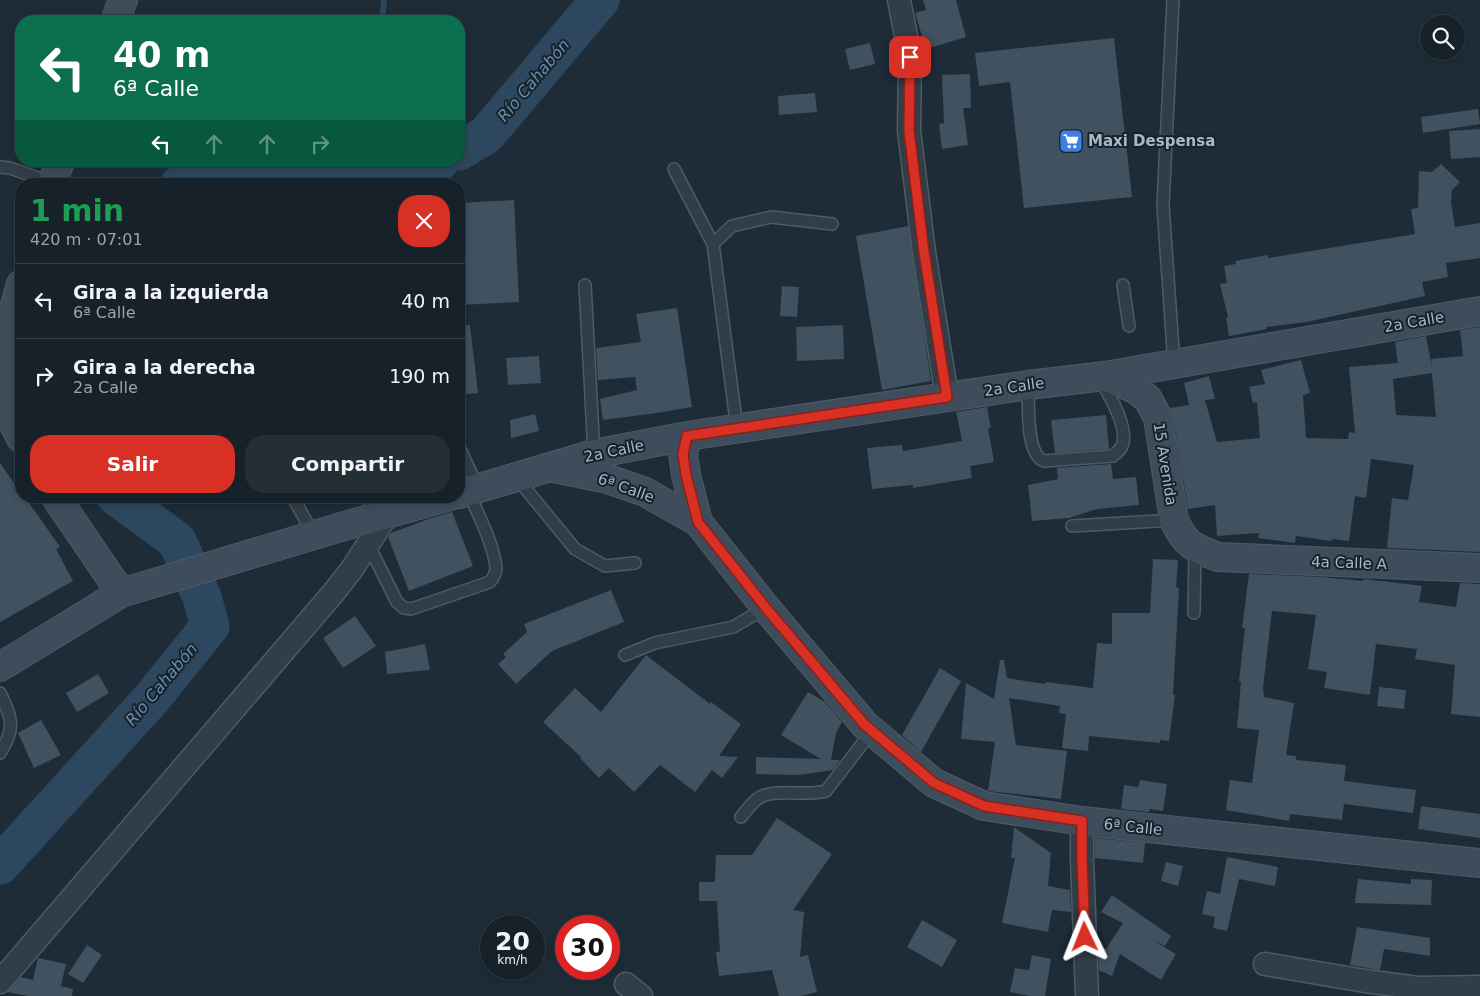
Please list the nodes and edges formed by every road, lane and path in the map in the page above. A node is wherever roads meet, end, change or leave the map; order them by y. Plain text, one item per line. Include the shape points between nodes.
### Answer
1 (123, 0) edge
2 (899, 0) edge
3 (1173, 0) edge
4 (117, 15) edge
5 (0, 167) edge
6 (674, 169) dead end
7 (55, 176) edge
8 (832, 224) dead end
9 (712, 244) junction
10 (585, 284) dead end
11 (1123, 285) dead end
12 (15, 305) edge
13 (1480, 311) edge
14 (1129, 326) dead end
15 (1174, 364) junction
16 (1102, 377) junction
17 (1028, 385) junction
18 (947, 397) junction
19 (15, 426) edge
20 (737, 429) junction
21 (687, 436) junction
22 (594, 454) junction
23 (549, 467) junction
24 (515, 477) junction
25 (465, 492) edge
26 (465, 494) edge
27 (60, 503) edge
28 (296, 503) edge
29 (426, 503) edge
30 (374, 518) edge
31 (1174, 520) junction
32 (698, 522) junction
33 (1072, 526) dead end
34 (314, 536) junction
35 (1206, 553) junction
36 (635, 563) dead end
37 (1480, 568) edge
38 (121, 594) junction
39 (766, 608) junction
40 (1194, 614) dead end
41 (624, 655) dead end
42 (0, 667) edge
43 (0, 693) edge
44 (872, 731) junction
45 (0, 752) edge
46 (741, 817) dead end
47 (1082, 821) junction
48 (1480, 863) edge
49 (1265, 964) dead end
50 (0, 982) edge
51 (1480, 987) edge
52 (1087, 996) edge

1 - 4 main road
2 - 18 street via 910,57 909,131 921,233
3 - 15 lane via 1163,205
5 - 7 lane
6 - 9 lane
8 - 9 lane via 771,217 732,226
9 - 20 lane
10 - 22 lane
11 - 14 lane
12 - 19 main road via 9,326 8,412
13 - 15 main road, 2a Calle
15 - 16 main road, 2a Calle
16 - 17 main road, 2a Calle
16 - 17 lane via 1124,433 1121,447 1113,456 1039,459 1030,438
16 - 31 main road, 15 Avenida via 1135,389 1148,399 1158,418
17 - 18 main road, 2a Calle
18 - 20 main road, 2a Calle
20 - 21 main road, 2a Calle
21 - 22 main road, 2a Calle
21 - 32 main road, 6ª Calle via 683,454
22 - 23 main road, 2a Calle
23 - 24 main road, 2a Calle
23 - 32 main road, 6ª Calle via 608,479 646,492
24 - 25 main road, 2a Calle
24 - 36 lane via 575,549 605,566
26 - 30 lane via 491,547 495,576 490,582 411,609 397,602
27 - 38 main road
28 - 34 lane
29 - 30 main road, 2a Calle
30 - 34 main road, 2a Calle
30 - 50 street via 352,569 328,599
31 - 33 lane
31 - 35 main road, 15 Avenida via 1180,535
32 - 39 main road, 6ª Calle
34 - 38 main road, 2a Calle
35 - 37 main road, 4a Calle A
35 - 40 lane
38 - 42 main road, 2a Calle
39 - 41 lane via 733,627 656,643
39 - 44 main road, 6ª Calle
43 - 45 lane via 12,725 9,739
44 - 46 lane via 826,791 758,798
44 - 47 main road, 6ª Calle via 934,783 984,806
47 - 48 main road, 6ª Calle
47 - 52 street
49 - 51 street via 1418,988

